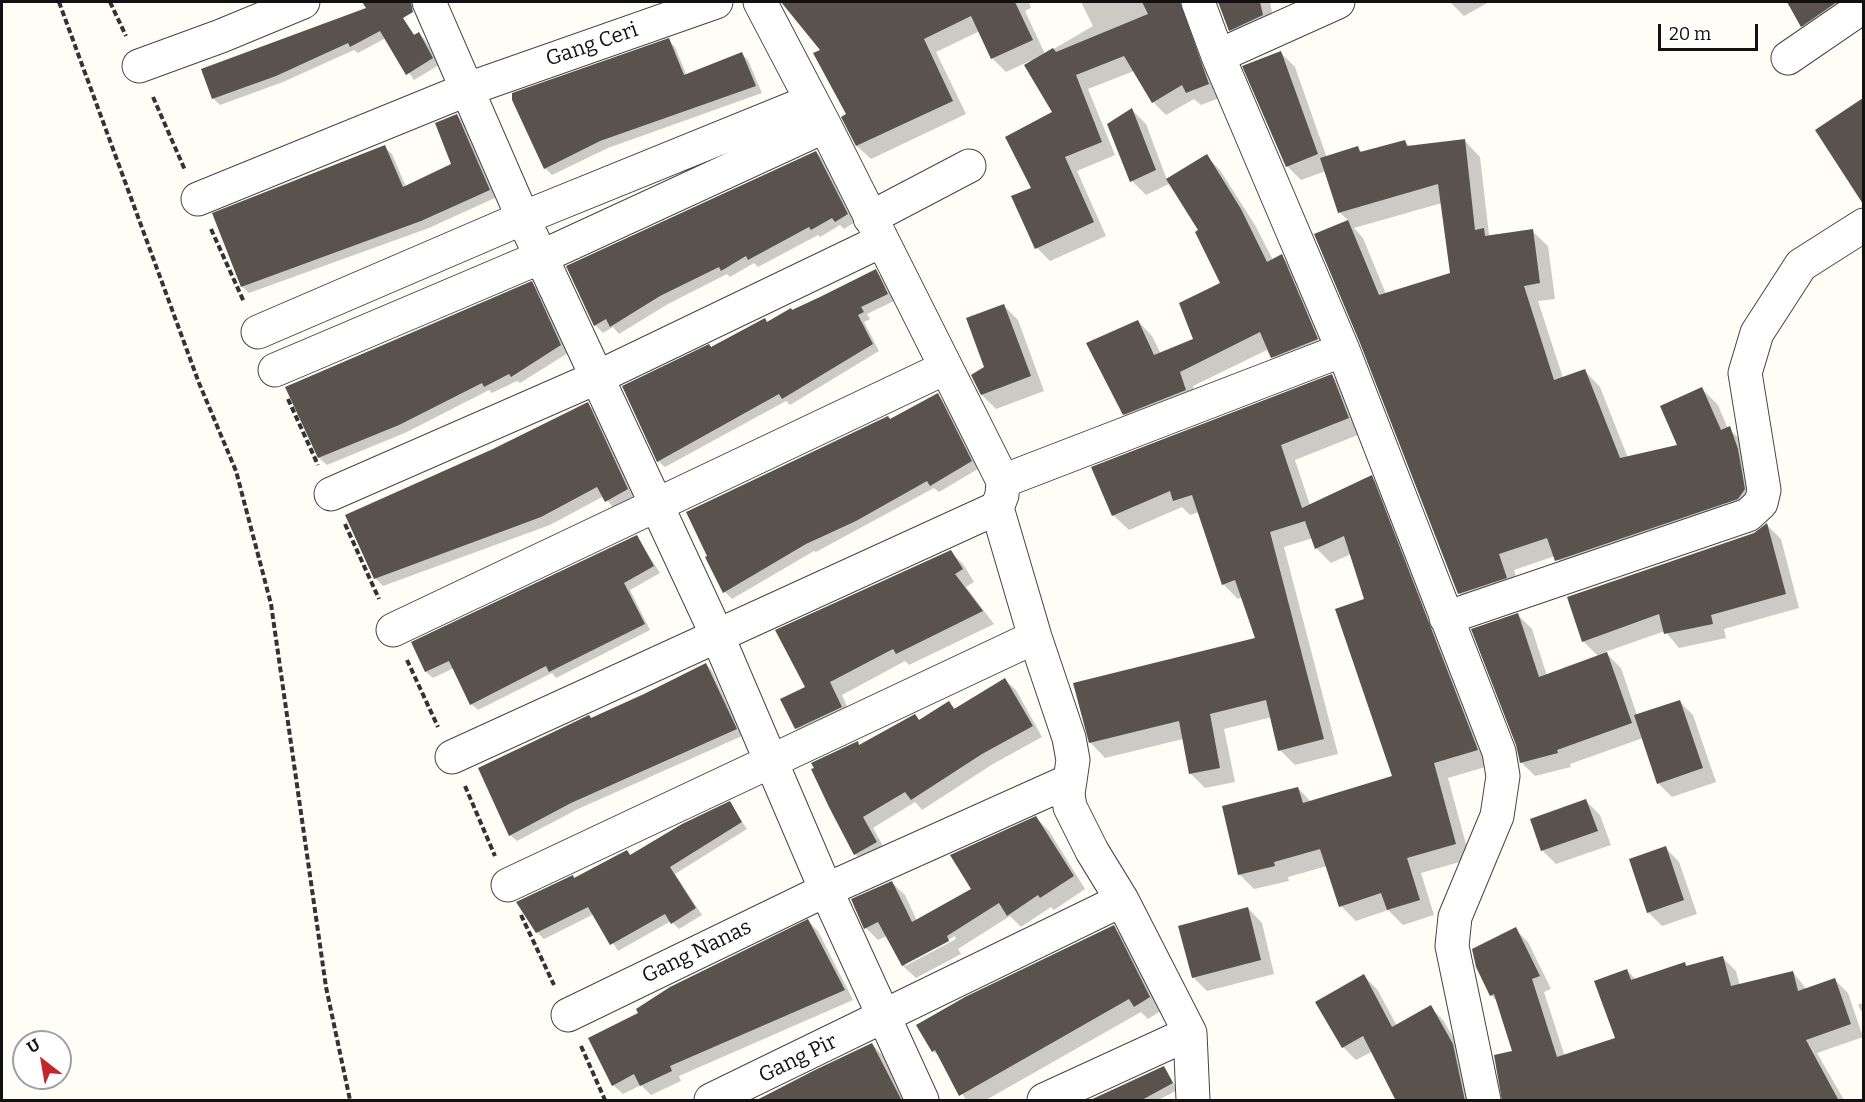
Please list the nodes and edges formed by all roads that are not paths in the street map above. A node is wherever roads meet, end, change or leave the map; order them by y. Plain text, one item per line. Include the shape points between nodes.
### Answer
1 (303, 2) edge
2 (429, 2) edge
3 (716, 2) edge
4 (760, 2) edge
5 (1198, 2) edge
6 (1338, 2) edge
7 (1863, 6) edge
8 (1218, 56) junction
9 (1788, 58) dead end
10 (139, 66) dead end
11 (468, 89) junction
12 (818, 113) junction
13 (969, 166) dead end
14 (198, 199) dead end
15 (523, 218) junction
16 (1863, 225) edge
17 (875, 230) junction
18 (541, 257) junction
19 (398, 272) junction
20 (414, 311) junction
21 (258, 332) dead end
22 (1342, 350) junction
23 (945, 368) junction
24 (275, 370) dead end
25 (598, 377) junction
26 (331, 494) dead end
27 (1000, 494) junction
28 (656, 507) junction
29 (1446, 618) junction
30 (393, 630) dead end
31 (717, 635) junction
32 (1035, 637) junction
33 (452, 757) dead end
34 (770, 761) junction
35 (1069, 781) junction
36 (508, 885) dead end
37 (826, 890) junction
38 (1122, 900) junction
39 (567, 1015) dead end
40 (885, 1017) junction
41 (1190, 1033) junction
42 (711, 1101) edge
43 (922, 1101) edge
44 (1044, 1101) edge
45 (1193, 1101) edge
46 (1485, 1101) edge

1 - 10 street
2 - 11 street
3 - 11 street, Gang Ceri
4 - 12 street
5 - 8 street
6 - 8 street
7 - 9 street
8 - 22 street
11 - 14 street, Gang Ceri
11 - 15 street
12 - 15 street
12 - 17 street
12 - 18 street
13 - 17 street
15 - 18 street
15 - 19 street
16 - 29 street via 1801,265 1757,333 1745,373 1764,490 1761,503 1748,515
17 - 23 street
17 - 25 street
18 - 20 street
18 - 25 street
19 - 20 street
19 - 21 street
20 - 24 street
22 - 27 street
22 - 29 street
23 - 27 street
23 - 28 street
25 - 26 street
25 - 28 street
27 - 31 street
27 - 32 street
28 - 30 street
28 - 31 street
29 - 46 street via 1499,752 1503,776 1497,816 1455,917 1452,946
31 - 33 street
31 - 34 street
32 - 34 street
32 - 35 street via 1069,738 1073,760
34 - 36 street
34 - 37 street
35 - 37 street, Gang Nanas
35 - 38 street via 1070,807 1077,824
37 - 39 street, Gang Nanas
37 - 40 street
38 - 40 street, Gang Pir
38 - 41 street
40 - 42 street, Gang Pir
40 - 43 street
41 - 44 street
41 - 45 street

